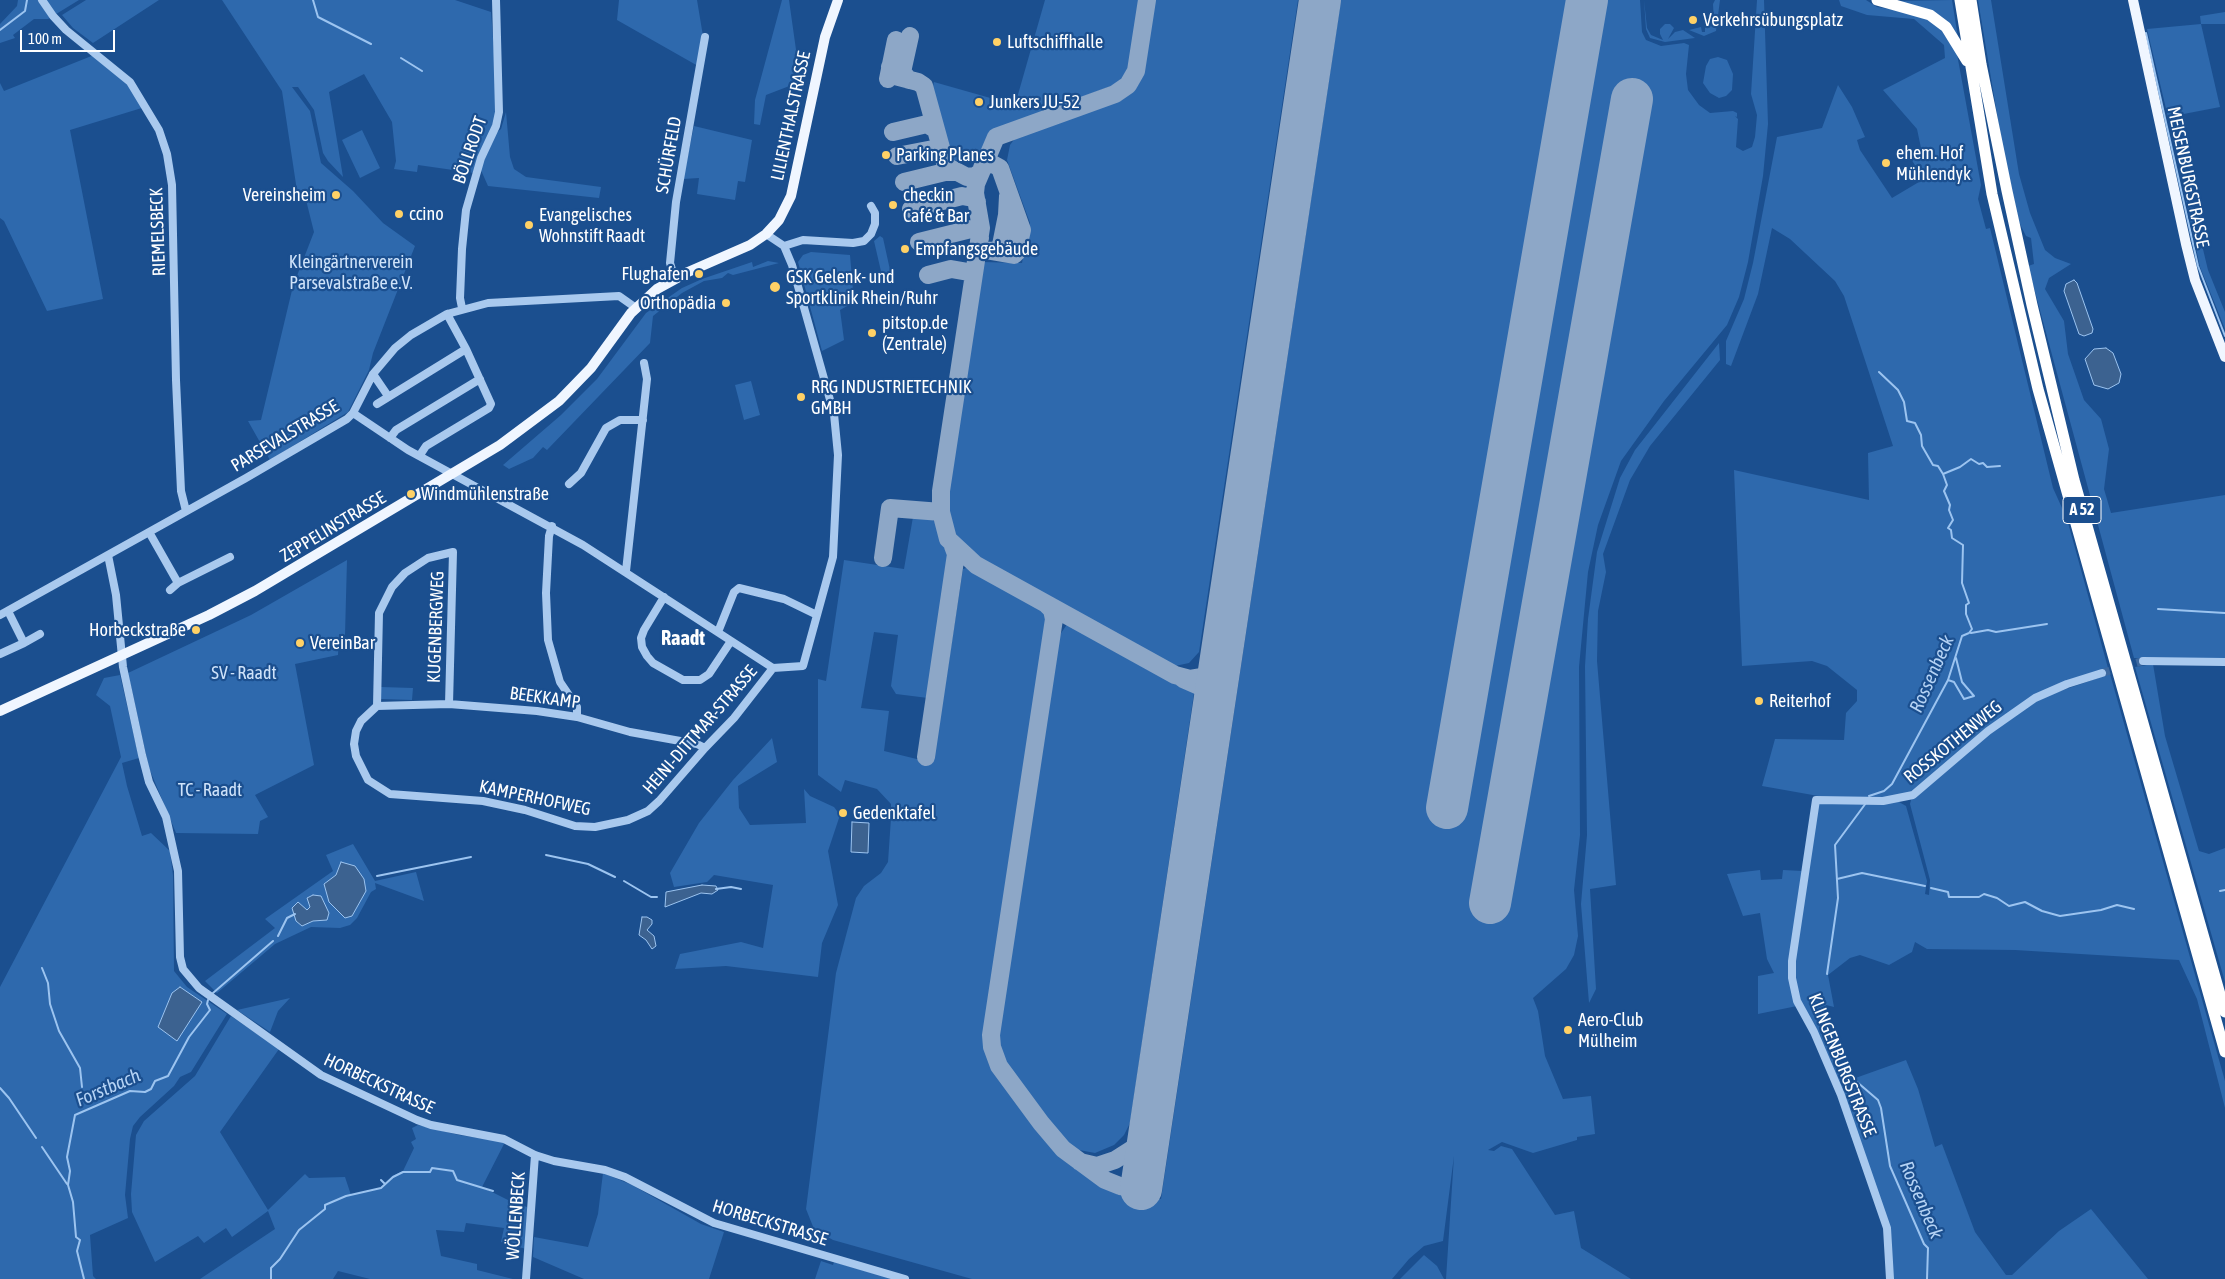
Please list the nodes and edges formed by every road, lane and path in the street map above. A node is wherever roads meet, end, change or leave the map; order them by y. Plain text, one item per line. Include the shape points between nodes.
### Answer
1 (42, 0) edge
2 (496, 0) edge
3 (838, 0) edge
4 (1877, 0) edge
5 (1960, 0) edge
6 (1971, 0) edge
7 (2133, 0) edge
8 (705, 37) dead end
9 (1970, 66) junction
10 (871, 206) dead end
11 (766, 234) junction
12 (784, 246) junction
13 (674, 279) junction
14 (462, 308) junction
15 (636, 308) junction
16 (447, 314) junction
17 (466, 349) junction
18 (2225, 356) edge
19 (644, 363) dead end
20 (373, 374) junction
21 (480, 379) junction
22 (388, 396) junction
23 (377, 404) dead end
24 (352, 413) junction
25 (643, 420) junction
26 (390, 438) junction
27 (420, 455) junction
28 (453, 474) junction
29 (569, 484) dead end
30 (186, 511) junction
31 (552, 526) junction
32 (149, 532) junction
33 (108, 555) junction
34 (230, 558) dead end
35 (626, 571) junction
36 (178, 583) junction
37 (170, 590) dead end
38 (664, 598) junction
39 (8, 611) junction
40 (0, 615) edge
41 (817, 615) junction
42 (718, 632) junction
43 (40, 634) dead end
44 (731, 640) junction
45 (24, 643) junction
46 (0, 654) edge
47 (121, 656) junction
48 (2143, 661) tunnel mouth
49 (2225, 662) edge
50 (773, 668) junction
51 (2102, 673) tunnel mouth
52 (449, 704) junction
53 (377, 706) junction
54 (0, 711) edge
55 (577, 717) junction
56 (705, 748) junction
57 (1816, 800) joint
58 (648, 811) joint
59 (2225, 1012) edge
60 (2225, 1052) edge
61 (535, 1155) junction
62 (526, 1279) edge
63 (904, 1279) edge
64 (1890, 1279) edge

1 - 30 street, RIEMELSBECK via 66,30 130,82 159,130 167,154 173,194 181,491
2 - 14 street, BÖLLRODT via 499,112 466,210
3 - 11 main road, LILIENTHALSTRASSE via 825,37 791,196 779,220
4 - 9 highway via 1920,10 1938,20 1952,35
5 - 9 highway, A 52
6 - 59 highway, A 52 via 2009,201 2074,480
7 - 18 main road, MEISENBURGSTRASSE via 2195,280
8 - 13 street, SCHÜRFELD via 676,202 670,263
9 - 60 highway, A 52 via 1992,194 2038,389
10 - 12 street via 876,213 875,224 864,240 803,240
11 - 12 street
11 - 13 main road, ZEPPELINSTRASSE
12 - 41 street via 793,267 834,414 838,455 832,557
13 - 15 main road, ZEPPELINSTRASSE via 657,288
14 - 15 street, PARSEVALSTRASSE via 512,301 619,296
14 - 16 street, PARSEVALSTRASSE
15 - 28 main road, ZEPPELINSTRASSE via 591,368 559,402 523,431
16 - 17 street
16 - 20 street, PARSEVALSTRASSE via 411,335
17 - 21 street
17 - 22 street
19 - 25 street via 647,379
20 - 22 street
20 - 24 street, PARSEVALSTRASSE
21 - 26 street via 396,430
21 - 27 street via 491,400 489,408 426,446
22 - 23 street
24 - 26 street
24 - 30 street, PARSEVALSTRASSE via 347,419
25 - 29 street via 620,420 606,428 581,473
25 - 35 street
26 - 27 street
27 - 28 street
28 - 31 street
28 - 47 main road, ZEPPELINSTRASSE via 255,591
30 - 32 street, PARSEVALSTRASSE
31 - 35 street
31 - 55 street via 546,593 548,640 560,682 577,707
32 - 33 street, PARSEVALSTRASSE
32 - 36 street
33 - 39 street, PARSEVALSTRASSE
33 - 47 street, HORBECKSTRASSE via 116,595
34 - 36 street
35 - 38 street
36 - 37 street
38 - 42 street
38 - 44 street via 641,638 646,656 653,663 683,680 700,680 709,674
39 - 40 street, PARSEVALSTRASSE
39 - 45 street
41 - 42 street via 784,599 739,588 734,592
41 - 50 street via 803,666
42 - 44 street
43 - 45 street
44 - 50 street
45 - 46 street
47 - 54 main road, ZEPPELINSTRASSE
47 - 61 street, HORBECKSTRASSE via 144,765 172,838 178,871 180,957 189,978 207,995 321,1075 431,1125 504,1139
48 - 49 street
50 - 56 street, HEINI-DITTMAR-STRASSE via 734,718
51 - 57 street, ROSSKOTHENWEG via 2035,698 1988,731 1913,794 1883,800
52 - 53 street, BEEKKAMP
52 - 53 street, KUGENBERGWEG via 453,552 428,558 415,566 396,582 386,598 378,633
52 - 55 street, BEEKKAMP
53 - 58 street, KAMPERHOFWEG via 360,721 356,731 356,756 368,780 390,794 483,801 575,826 611,825
55 - 56 street, BEEKKAMP
56 - 58 street, HEINI-DITTMAR-STRASSE
57 - 64 street, KLINGENBURGSTRASSE via 1792,978 1797,1001 1841,1095 1888,1228
61 - 62 street, WÖLLENBECK
61 - 63 street, HORBECKSTRASSE via 625,1177 714,1224

